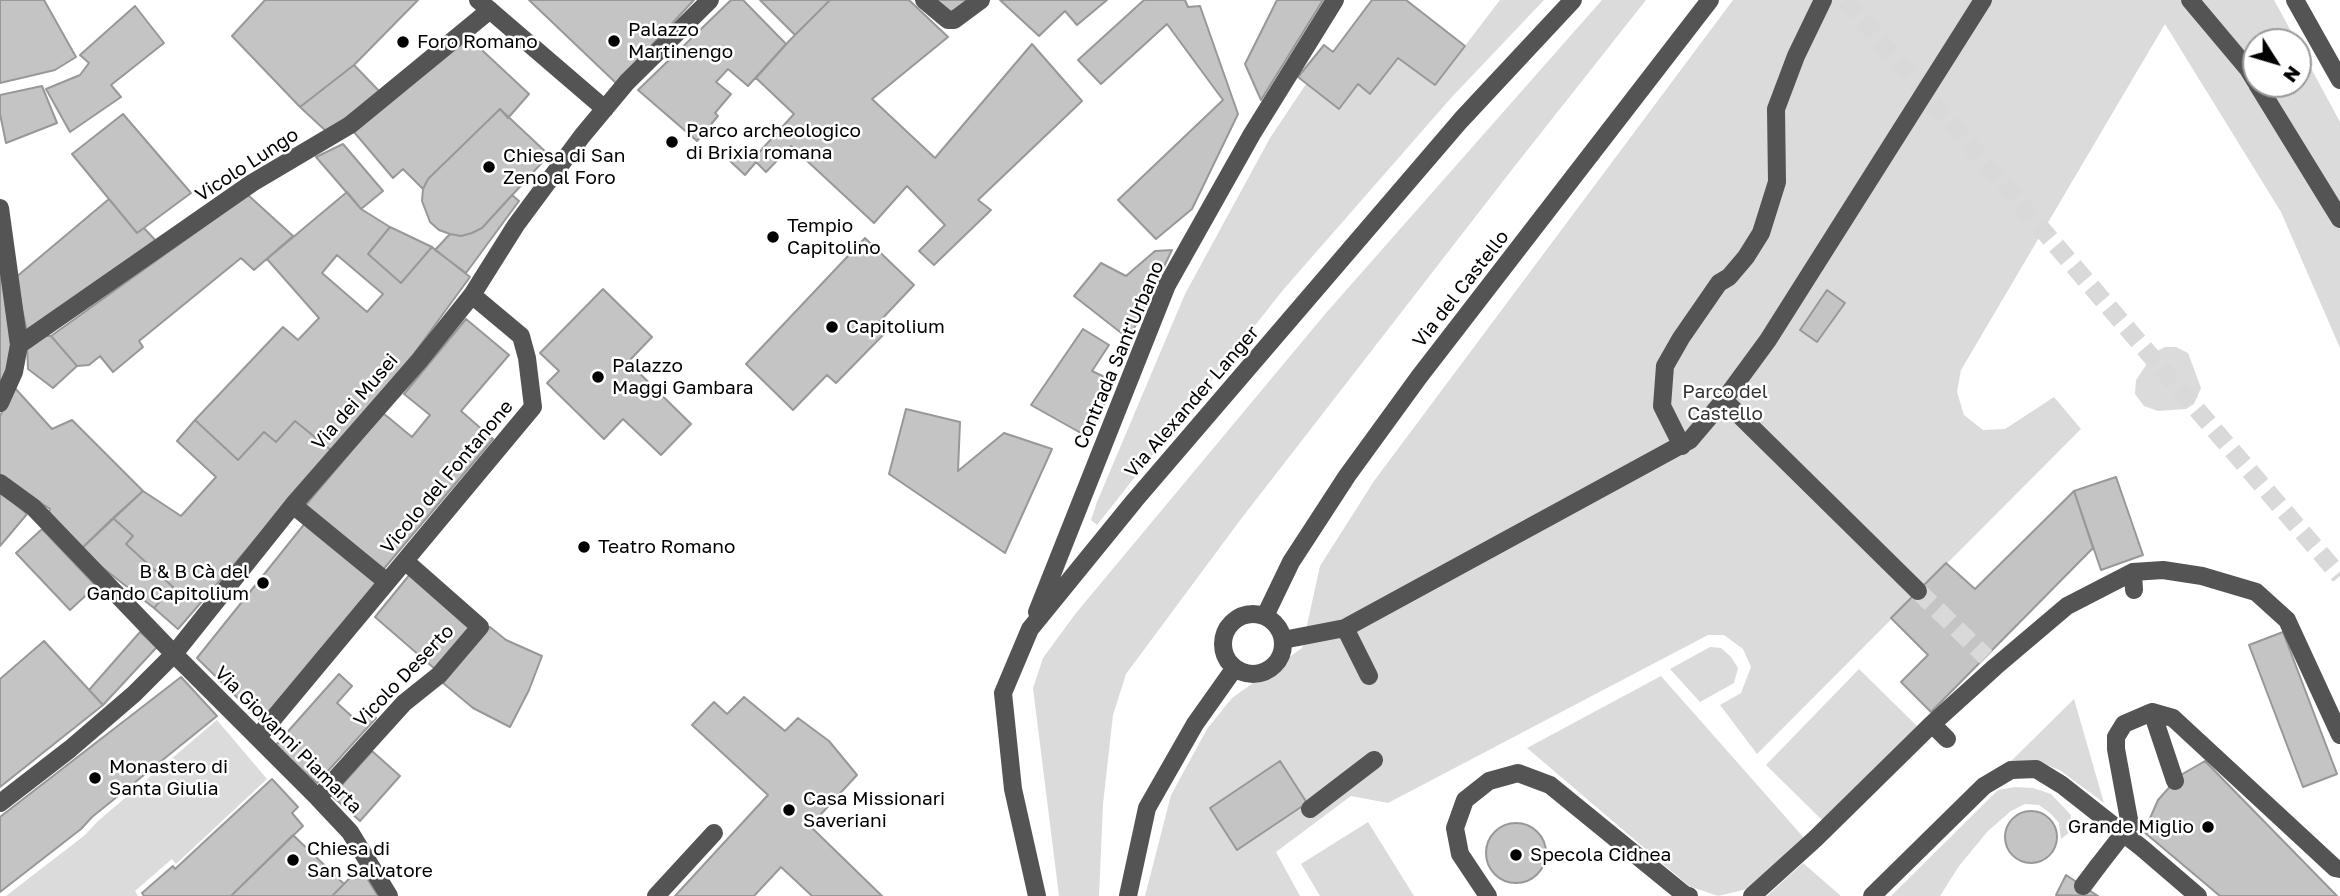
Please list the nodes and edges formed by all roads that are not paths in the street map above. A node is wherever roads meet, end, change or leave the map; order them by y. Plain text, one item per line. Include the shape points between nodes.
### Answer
1 (710, 0) edge
2 (924, 0) edge
3 (981, 0) edge
4 (1335, 0) edge
5 (1573, 0) edge
6 (1710, 0) edge
7 (1823, 0) edge
8 (1983, 0) edge
9 (2190, 0) edge
10 (2295, 0) edge
11 (484, 5) edge
12 (2242, 62) edge
13 (2340, 80) edge
14 (2266, 98) edge
15 (605, 109) junction
16 (0, 208) edge
17 (2340, 219) edge
18 (472, 295) junction
19 (19, 345) junction
20 (1724, 400) junction
21 (0, 403) edge
22 (1682, 446) junction
23 (0, 483) edge
24 (293, 505) junction
25 (406, 559) junction
26 (2133, 572) junction
27 (387, 582) junction
28 (2134, 590) dead end
29 (1918, 591) tunnel mouth
30 (1265, 616) junction
31 (1345, 628) junction
32 (1030, 629) junction
33 (1283, 640) junction
34 (174, 654) junction
35 (1234, 668) junction
36 (1369, 676) dead end
37 (2152, 712) junction
38 (1932, 724) junction
39 (2340, 735) edge
40 (258, 737) junction
41 (1947, 739) dead end
42 (1374, 761) dead end
43 (2175, 781) dead end
44 (318, 798) junction
45 (0, 803) edge
46 (1310, 809) dead end
47 (714, 833) dead end
48 (2340, 869) edge
49 (2083, 886) dead end
50 (388, 896) edge
51 (656, 896) edge
52 (1037, 896) edge
53 (1128, 896) edge
54 (1488, 896) edge
55 (1689, 896) edge
56 (1752, 896) edge
57 (1872, 896) edge
58 (2198, 896) edge

1 - 15 street, Via dei Musei
2 - 3 street via 948,20
4 - 32 street, Contrada Sant'Urbano via 1167,285
5 - 32 street, Via Alexander Langer via 1443,141
6 - 30 street, Via del Castello via 1347,476 1291,562
7 - 22 street via 1776,109 1777,182 1761,233 1746,257 1719,283 1665,366 1662,406
8 - 20 street via 1768,340
9 - 12 street
10 - 13 street
11 - 15 street
11 - 19 street, Vicolo Lungo via 460,37 350,125 252,184
14 - 17 street
15 - 18 street, Via dei Musei via 516,225
16 - 19 street
18 - 24 street, Via dei Musei
18 - 25 street, Vicolo del Fontanone via 521,336 533,407
19 - 21 street via 14,372
20 - 22 street
20 - 29 street
22 - 31 street
23 - 34 street, Via Giovanni Piamarta via 33,507
24 - 27 street, Vicolo del Fontanone
24 - 34 street, Via dei Musei
25 - 27 street, Vicolo del Fontanone
25 - 44 street, Vicolo Deserto via 480,627
26 - 28 street
26 - 38 street via 2067,606 1990,662
26 - 39 street via 2163,570 2202,576 2256,592 2287,620
27 - 40 street, Vicolo del Fontanone
30 - 33 street via 1280,630
30 - 35 street via 1240,616 1230,624 1222,647
31 - 33 street
31 - 36 street
32 - 52 street, Via Alexander Langer via 1003,693 1013,789
33 - 35 street via 1277,663 1268,671 1245,674
34 - 40 street, Via Giovanni Piamarta
34 - 45 street, Via dei Musei via 70,749
35 - 53 street via 1195,724 1147,808
37 - 43 street
37 - 48 street via 2173,718
37 - 49 street, bridge via 2124,724 2116,737 2130,825
38 - 41 street
38 - 56 street
40 - 44 street, Via Giovanni Piamarta
42 - 46 street
44 - 50 street, Via Giovanni Piamarta via 350,832
47 - 51 street
54 - 55 street via 1460,855 1455,828 1465,800 1489,782 1518,773 1550,785
57 - 58 street via 1984,786 2011,769 2036,769 2062,785

